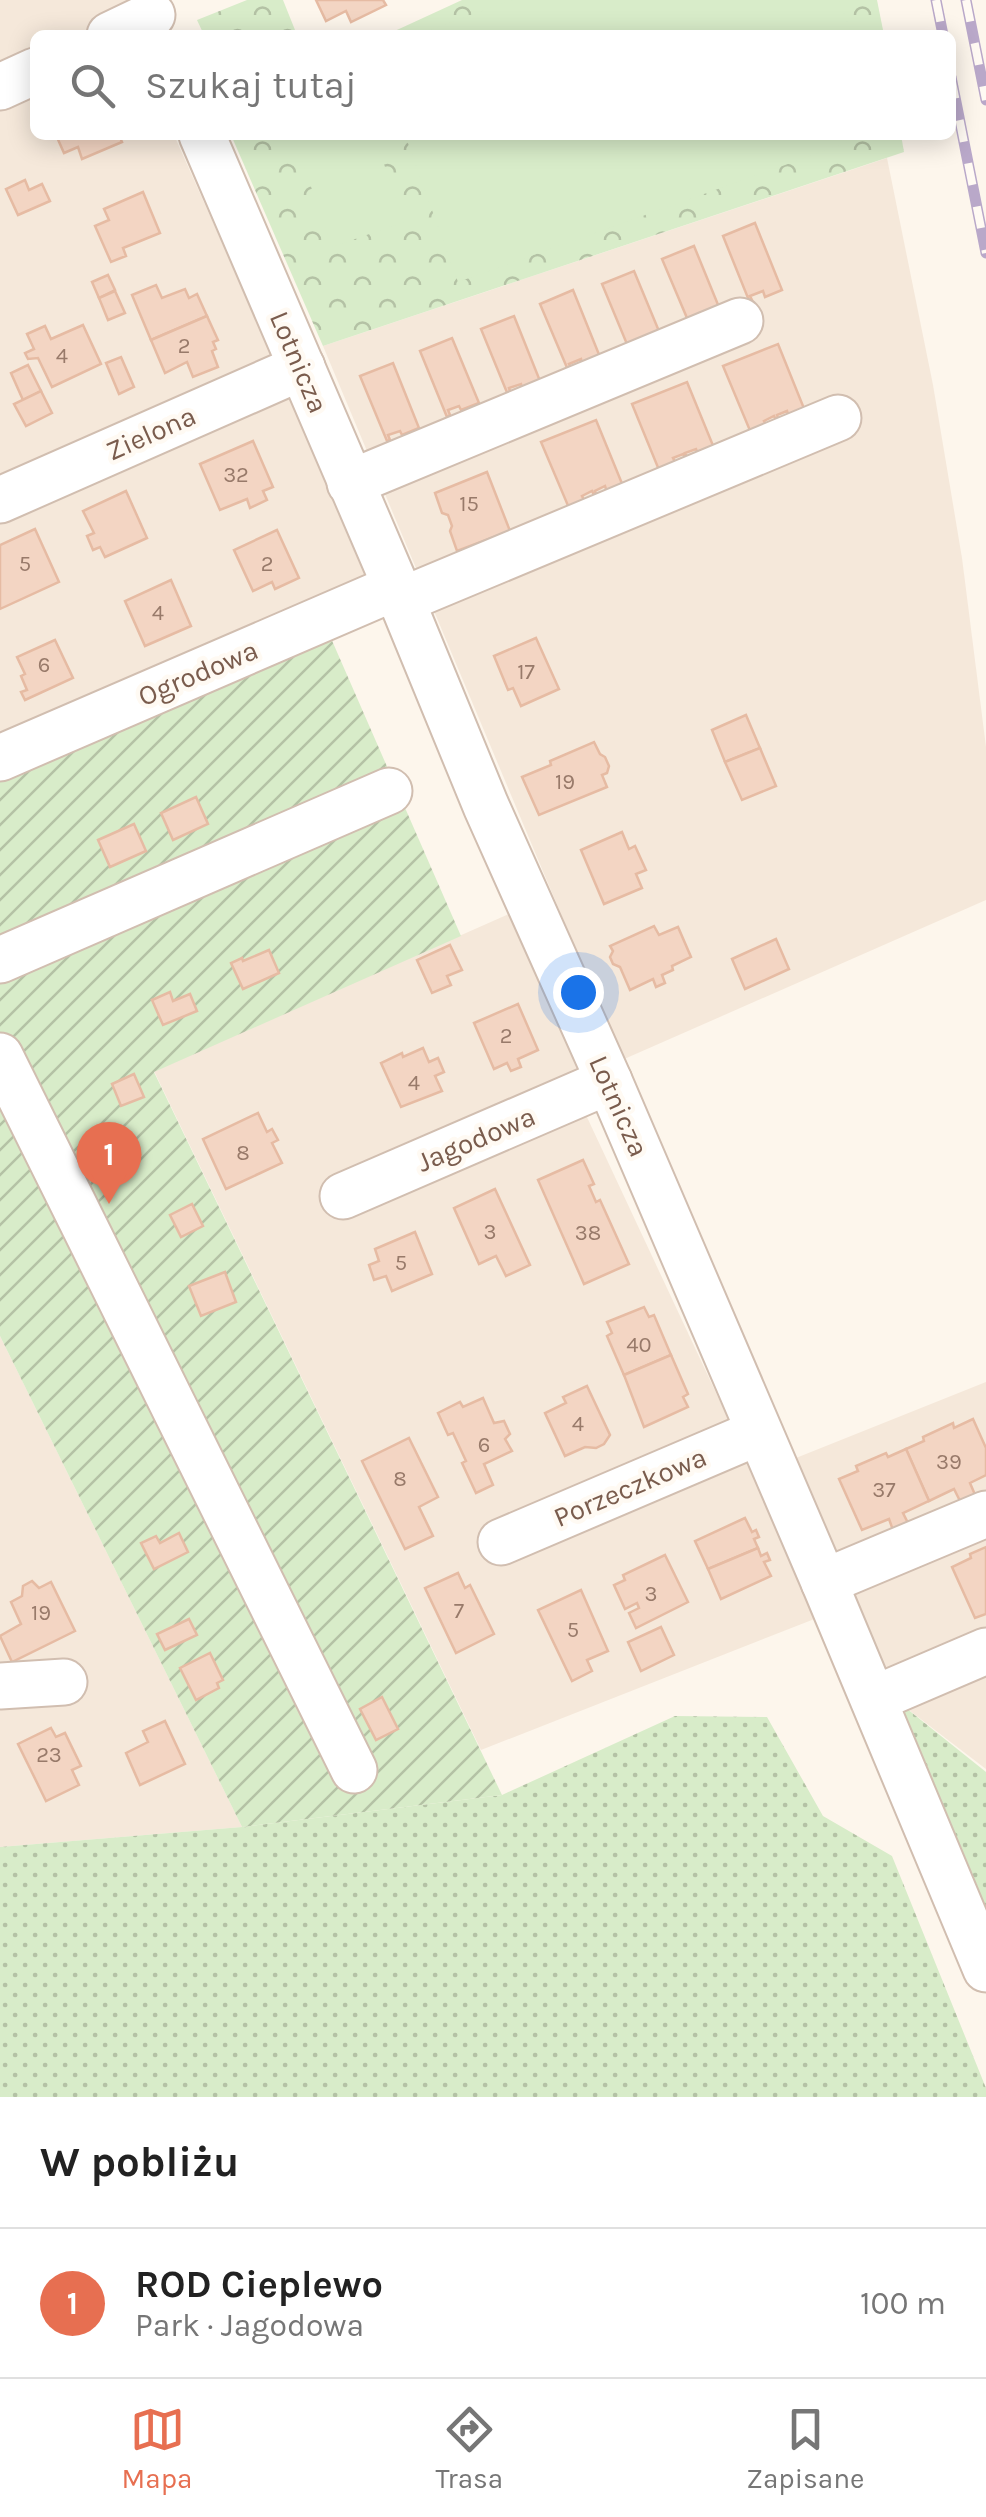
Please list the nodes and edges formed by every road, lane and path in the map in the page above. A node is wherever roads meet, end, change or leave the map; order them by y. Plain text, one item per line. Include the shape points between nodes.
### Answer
1 (153, 17) edge
2 (122, 30) edge
3 (30, 73) edge
4 (0, 88) edge
5 (204, 140) edge
6 (740, 320) dead end
7 (302, 367) junction
8 (838, 418) dead end
9 (350, 483) junction
10 (0, 500) edge
11 (398, 594) junction
12 (0, 758) edge
13 (389, 791) dead end
14 (0, 960) edge
15 (0, 1056) edge
16 (608, 1082) junction
17 (343, 1196) dead end
18 (759, 1432) junction
19 (986, 1514) edge
20 (501, 1542) dead end
21 (824, 1582) junction
22 (986, 1651) edge
23 (64, 1682) dead end
24 (0, 1686) edge
25 (874, 1699) junction
26 (354, 1770) dead end
27 (986, 1968) edge

1 - 2 street
3 - 4 street
5 - 7 street, Lotnicza
6 - 9 street
7 - 9 street, Lotnicza
7 - 10 street, Zielona
8 - 11 street, Ogrodowa
9 - 11 street, Lotnicza
11 - 12 street, Ogrodowa
11 - 16 street, Lotnicza
13 - 14 street
15 - 26 street
16 - 17 street, Jagodowa
16 - 18 street, Lotnicza
18 - 20 street, Porzeczkowa
18 - 21 street, Lotnicza
19 - 21 street
21 - 25 street, Lotnicza
22 - 25 street
23 - 24 street
25 - 27 street, Lotnicza

